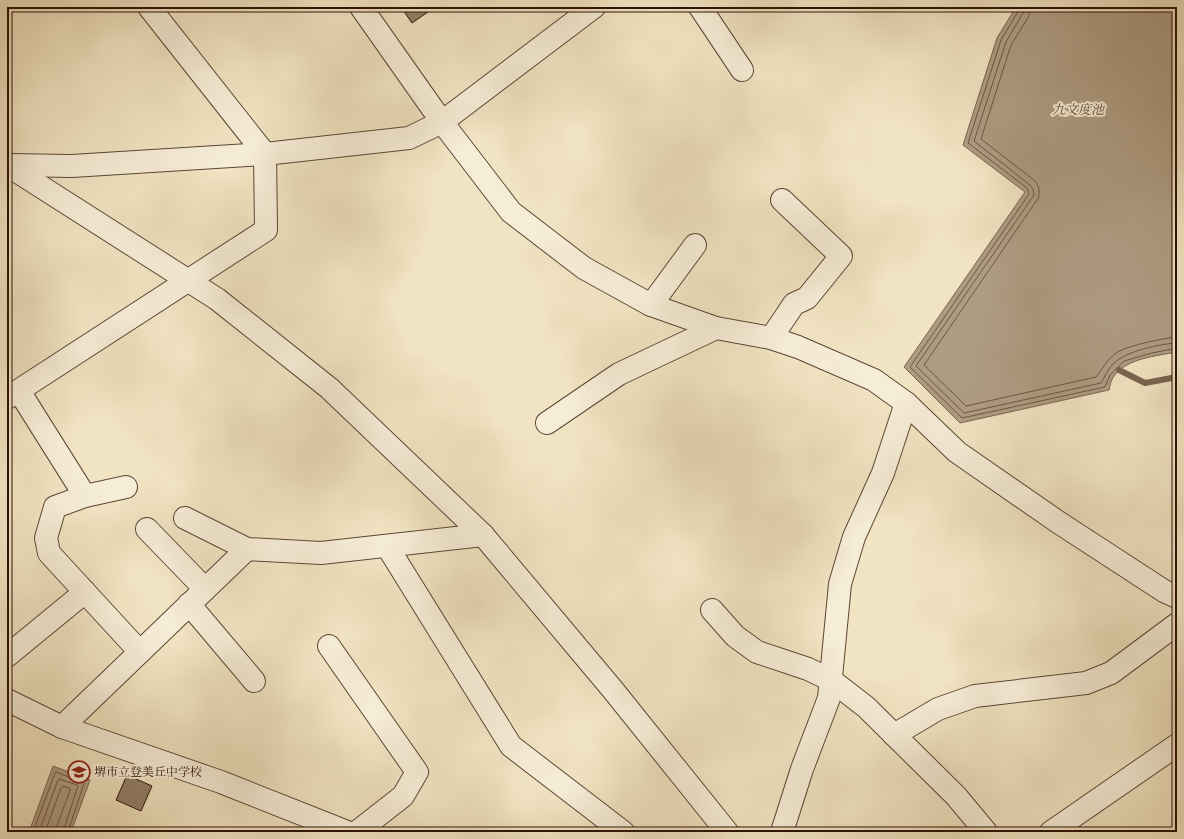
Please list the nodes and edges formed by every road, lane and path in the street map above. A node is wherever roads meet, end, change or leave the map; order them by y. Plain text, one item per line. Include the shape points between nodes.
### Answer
1 (149, 7) edge
2 (361, 7) edge
3 (594, 7) edge
4 (700, 7) edge
5 (742, 70) dead end
6 (442, 122) junction
7 (264, 154) junction
8 (8, 165) edge
9 (782, 200) dead end
10 (695, 245) dead end
11 (188, 280) junction
12 (651, 305) junction
13 (716, 328) junction
14 (771, 338) junction
15 (13, 395) edge
16 (906, 403) junction
17 (547, 422) dead end
18 (126, 487) dead end
19 (84, 496) junction
20 (185, 518) dead end
21 (148, 529) dead end
22 (483, 535) junction
23 (387, 546) junction
24 (247, 549) junction
25 (85, 592) junction
26 (197, 596) junction
27 (1177, 597) edge
28 (712, 610) dead end
29 (1177, 624) edge
30 (329, 646) dead end
31 (9, 649) edge
32 (140, 652) junction
33 (831, 680) junction
34 (254, 681) dead end
35 (7, 700) edge
36 (62, 727) junction
37 (894, 735) junction
38 (1177, 745) edge
39 (317, 827) edge
40 (347, 832) edge
41 (357, 832) edge
42 (623, 832) edge
43 (727, 832) edge
44 (782, 832) edge
45 (986, 832) edge
46 (1051, 832) edge

1 - 7 street
2 - 6 street
3 - 6 street
4 - 5 street
6 - 7 street via 409,138
6 - 12 street via 511,212 584,268
7 - 8 street via 72,166
7 - 11 street via 266,230
8 - 11 street
9 - 14 street via 841,256 806,298 794,304
10 - 12 street
11 - 15 street
11 - 22 street via 218,299 329,388
12 - 13 street
13 - 14 street
13 - 17 street via 619,374
14 - 16 street via 874,380
15 - 19 street
16 - 27 street via 957,452 1058,522
16 - 33 street via 883,473 854,537 840,584
18 - 19 street
19 - 25 street via 55,507 46,538 49,553
20 - 24 street
21 - 26 street
22 - 23 street
22 - 43 street via 613,690
23 - 24 street via 321,553
23 - 42 street via 510,746
24 - 26 street
25 - 31 street
25 - 32 street
26 - 32 street
26 - 34 street
28 - 33 street via 735,636 757,652 808,668
29 - 37 street via 1111,673 1086,683 975,696 938,709
30 - 41 street via 418,772 403,796
32 - 36 street
33 - 37 street via 866,707
33 - 44 street via 829,698
35 - 36 street
36 - 39 street via 221,782
37 - 45 street via 956,796
38 - 46 street
39 - 40 street

